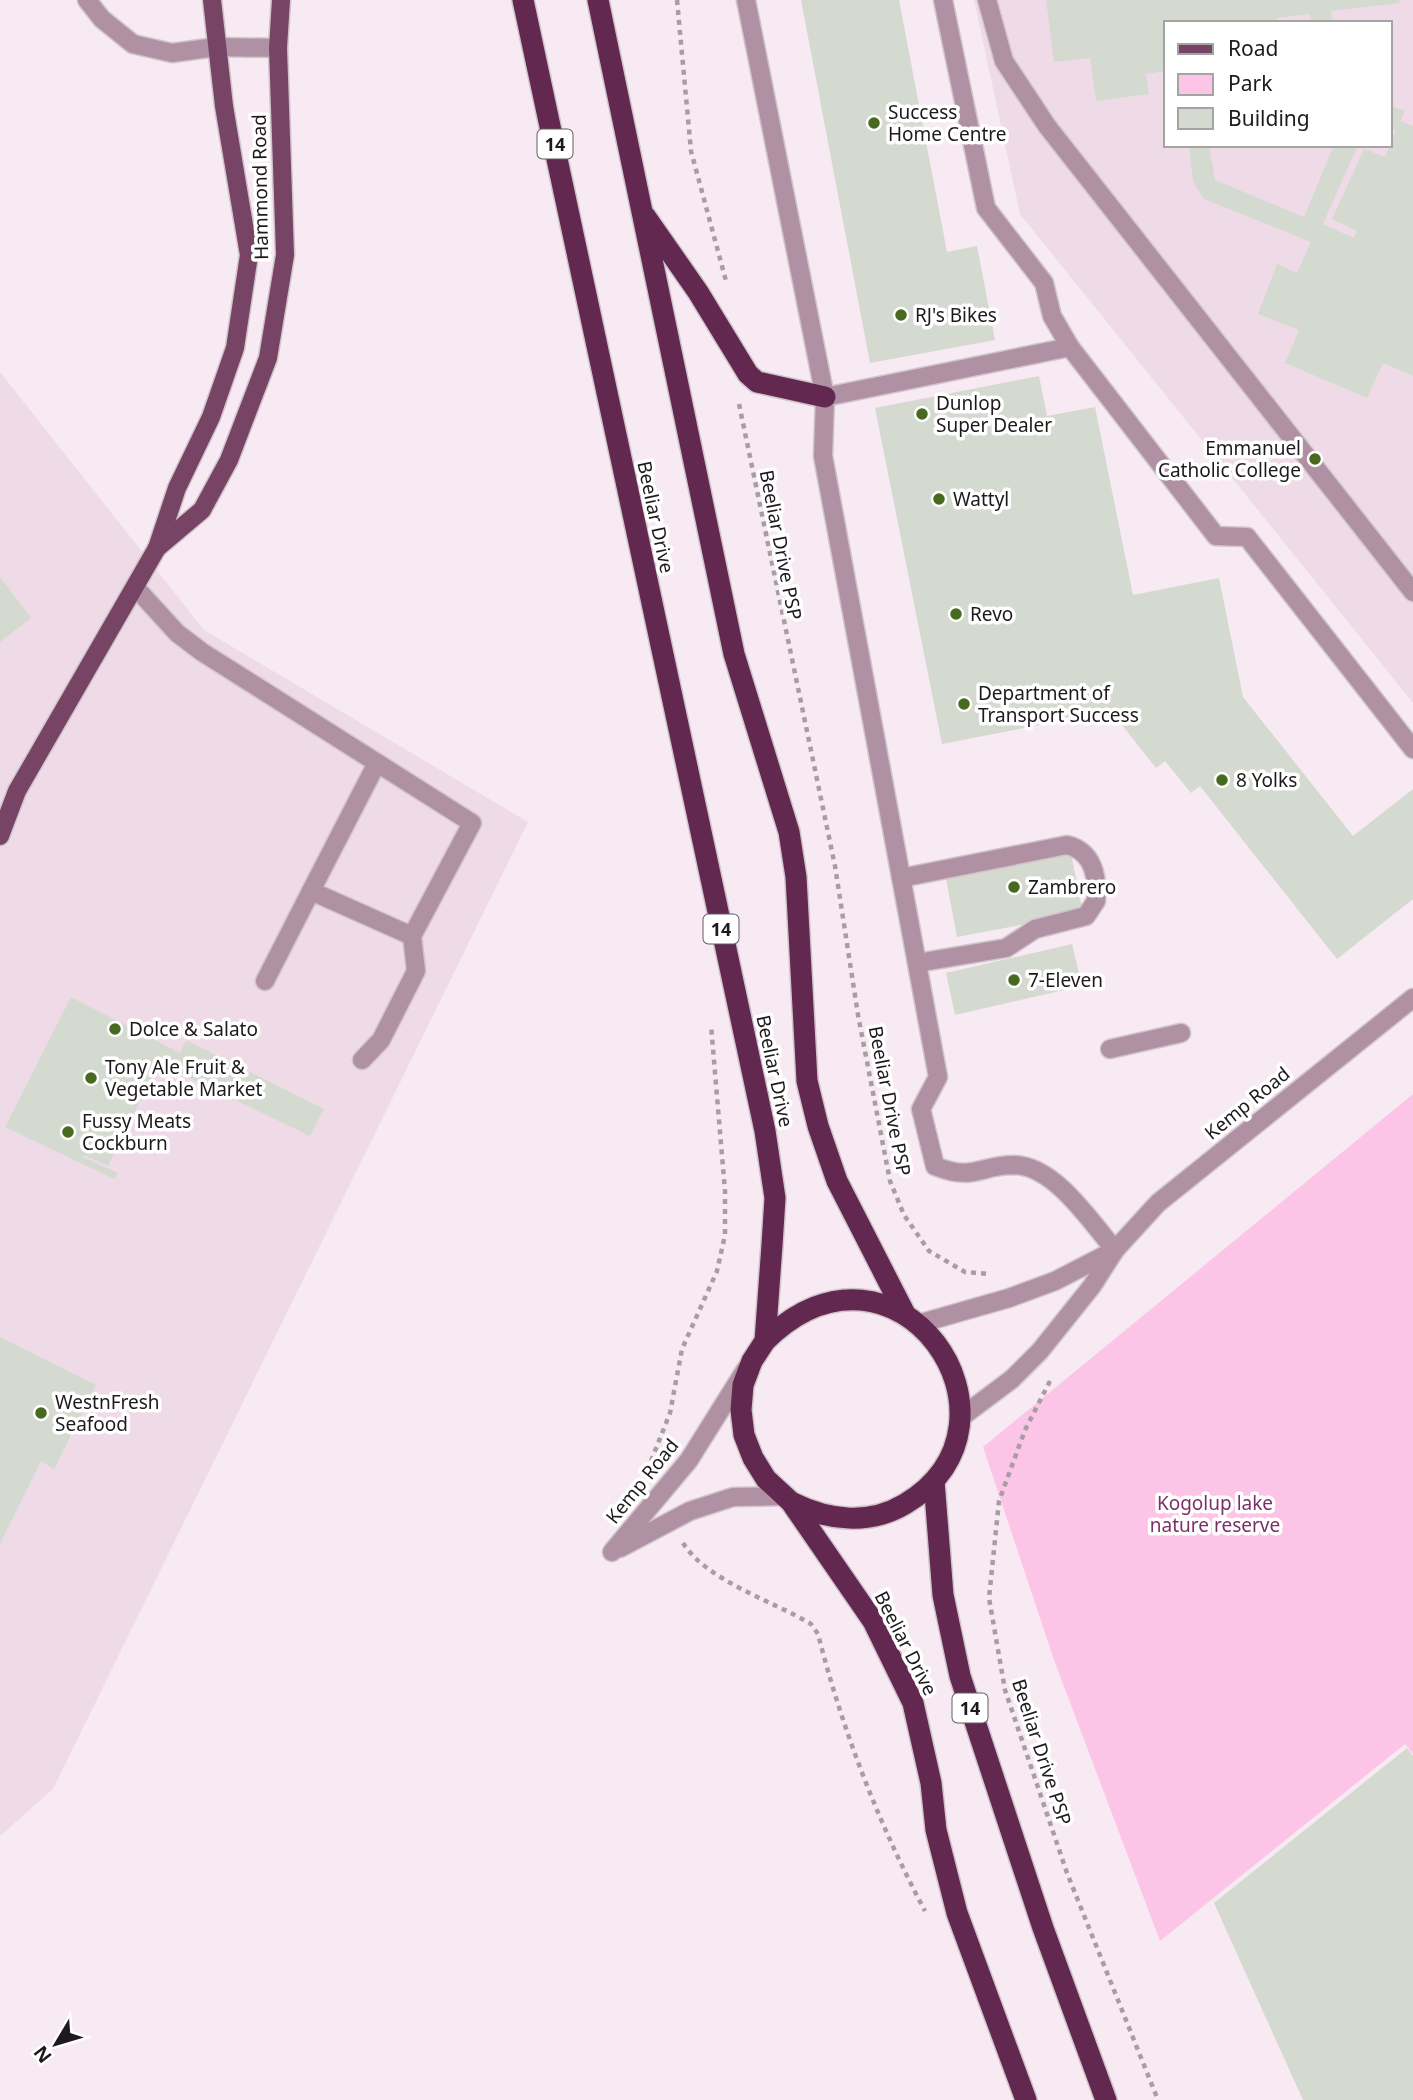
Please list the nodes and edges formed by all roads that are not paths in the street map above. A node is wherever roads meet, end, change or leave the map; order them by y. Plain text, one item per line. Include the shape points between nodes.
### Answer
1 (87, 0) edge
2 (212, 0) edge
3 (281, 0) edge
4 (510, 0) edge
5 (598, 0) edge
6 (746, 0) edge
7 (943, 0) edge
8 (987, 0) edge
9 (525, 9) edge
10 (216, 47) junction
11 (278, 48) junction
12 (638, 205) junction
13 (1070, 347) junction
14 (825, 397) junction
15 (157, 548) junction
16 (135, 587) junction
17 (1413, 592) edge
18 (1413, 749) edge
19 (377, 763) junction
20 (0, 836) edge
21 (901, 877) junction
22 (311, 891) junction
23 (411, 936) junction
24 (917, 963) junction
25 (265, 981) dead end
26 (1413, 998) edge
27 (1181, 1033) dead end
28 (1110, 1049) dead end
29 (362, 1060) dead end
30 (1115, 1250) junction
31 (911, 1319) junction
32 (762, 1345) junction
33 (960, 1418) junction
34 (934, 1481) junction
35 (788, 1499) junction
36 (1026, 2100) edge
37 (1106, 2100) edge

1 - 10 street via 133,44 172,53
2 - 10 main road, Hammond Road
3 - 11 main road, Hammond Road
4 - 9 highway
5 - 12 highway, Beeliar Drive / 14
6 - 14 street
7 - 13 street via 986,208 1044,283 1052,316
8 - 17 street via 1004,61 1047,126
9 - 32 highway, Beeliar Drive / 14 via 765,1131 775,1198
10 - 11 street
10 - 15 main road, Hammond Road via 250,255 235,348
11 - 15 main road, Hammond Road via 285,255 268,358 229,460 202,510
12 - 14 highway via 748,373 757,382
12 - 31 highway, Beeliar Drive / 14 via 734,654 789,832 810,1093 837,1181
13 - 14 street
13 - 18 street via 1216,536 1247,537
14 - 21 street via 823,456
15 - 16 main road, Hammond Road
16 - 19 street via 194,645
16 - 20 main road, Hammond Road via 17,791
19 - 22 street
19 - 23 street via 472,823
21 - 24 street
21 - 24 street via 1067,845 1083,852 1092,865 1096,901 1086,916 1035,929 1006,948
22 - 23 street
22 - 25 street
23 - 29 street via 416,971 381,1041
24 - 30 street via 938,1077 921,1109 935,1166 957,1175 1016,1165 1053,1178
26 - 30 street, Kemp Road via 1158,1203
27 - 28 street
30 - 31 street, Kemp Road via 1009,1298
30 - 33 street, Kemp Road via 1040,1351
31 - 32 highway, 14 via 881,1304 830,1301 783,1323
31 - 33 highway, 14 via 946,1356 959,1397
32 - 35 highway, Beeliar Drive / 14 via 743,1385 744,1435 766,1479
32 - 35 street, Kemp Road via 689,1460 612,1552 690,1511 733,1497
33 - 34 highway, 14 via 956,1441
34 - 35 highway, 14 via 917,1497 874,1517 828,1517
34 - 37 highway, Beeliar Drive / 14 via 943,1595 960,1676 1043,1928
35 - 36 highway, Beeliar Drive / 14 via 873,1621 913,1703 936,1830 957,1913

